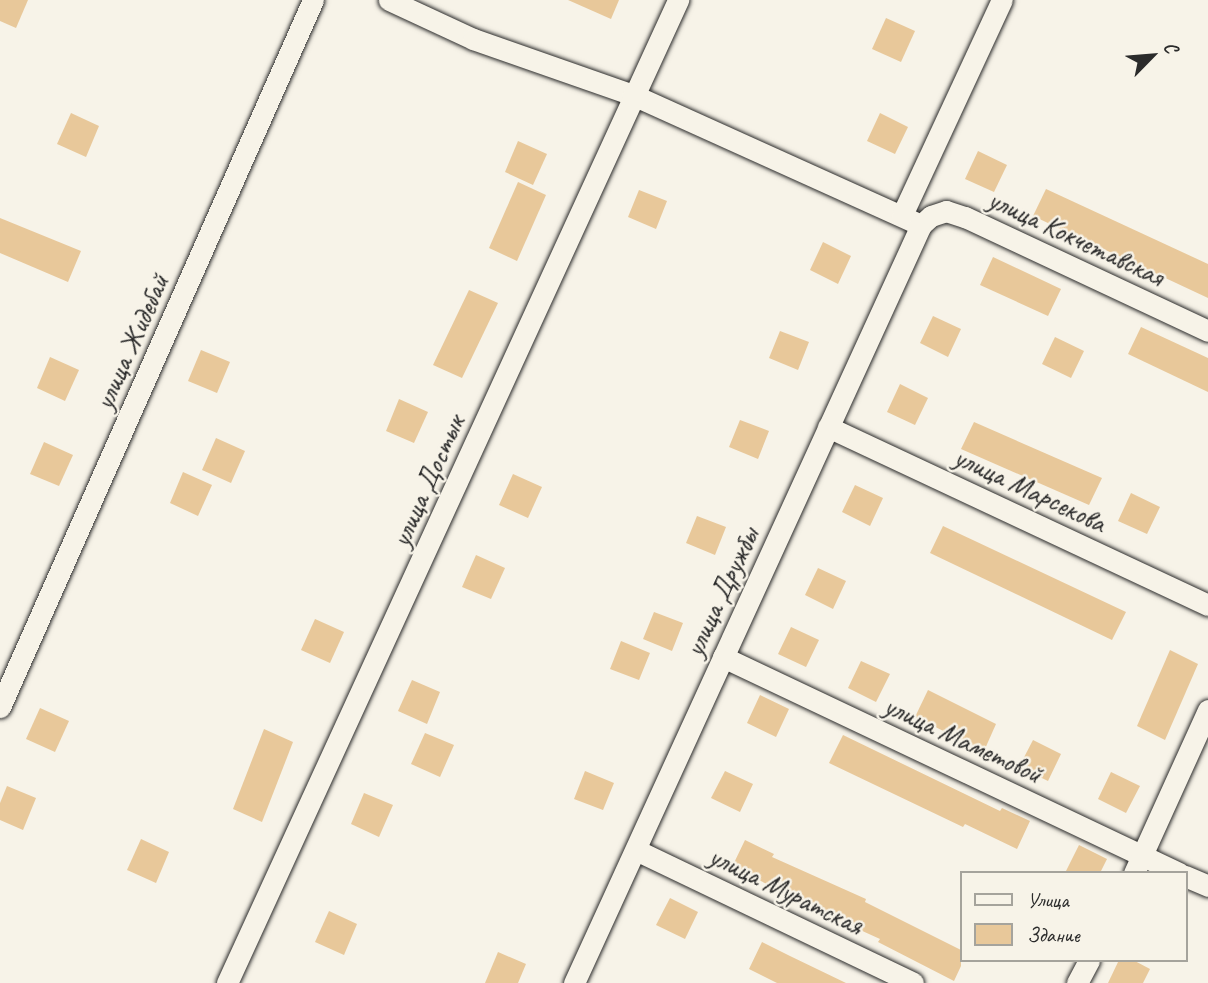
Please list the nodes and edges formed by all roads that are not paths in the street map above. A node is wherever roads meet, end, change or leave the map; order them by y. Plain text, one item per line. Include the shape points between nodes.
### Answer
1 (313, 0) edge
2 (389, 0) edge
3 (678, 0) edge
4 (1002, 0) edge
5 (633, 94) junction
6 (912, 220) junction
7 (1208, 331) edge
8 (828, 427) junction
9 (1208, 605) edge
10 (723, 657) junction
11 (0, 707) edge
12 (1208, 710) edge
13 (636, 850) junction
14 (1138, 864) edge
15 (1170, 871) edge
16 (1187, 877) edge
17 (1208, 886) edge
18 (1088, 962) edge
19 (227, 983) edge
20 (574, 983) edge
21 (913, 983) edge
22 (1077, 983) edge

1 - 11 street, улица Жидебай
2 - 5 street via 473,38
3 - 5 street, улица Достык
4 - 6 street, улица Дружбы
5 - 6 street
5 - 19 street, улица Достык
6 - 7 street, улица Кокчетавская via 946,211 965,217
6 - 8 street, улица Дружбы
8 - 9 street, улица Марсекова
8 - 10 street, улица Дружбы
10 - 13 street, улица Дружбы
10 - 14 street, улица Маметовой
12 - 14 street
13 - 20 street, улица Дружбы
13 - 21 street, улица Муратская
14 - 15 street, улица Маметовой
16 - 17 street
18 - 22 street

